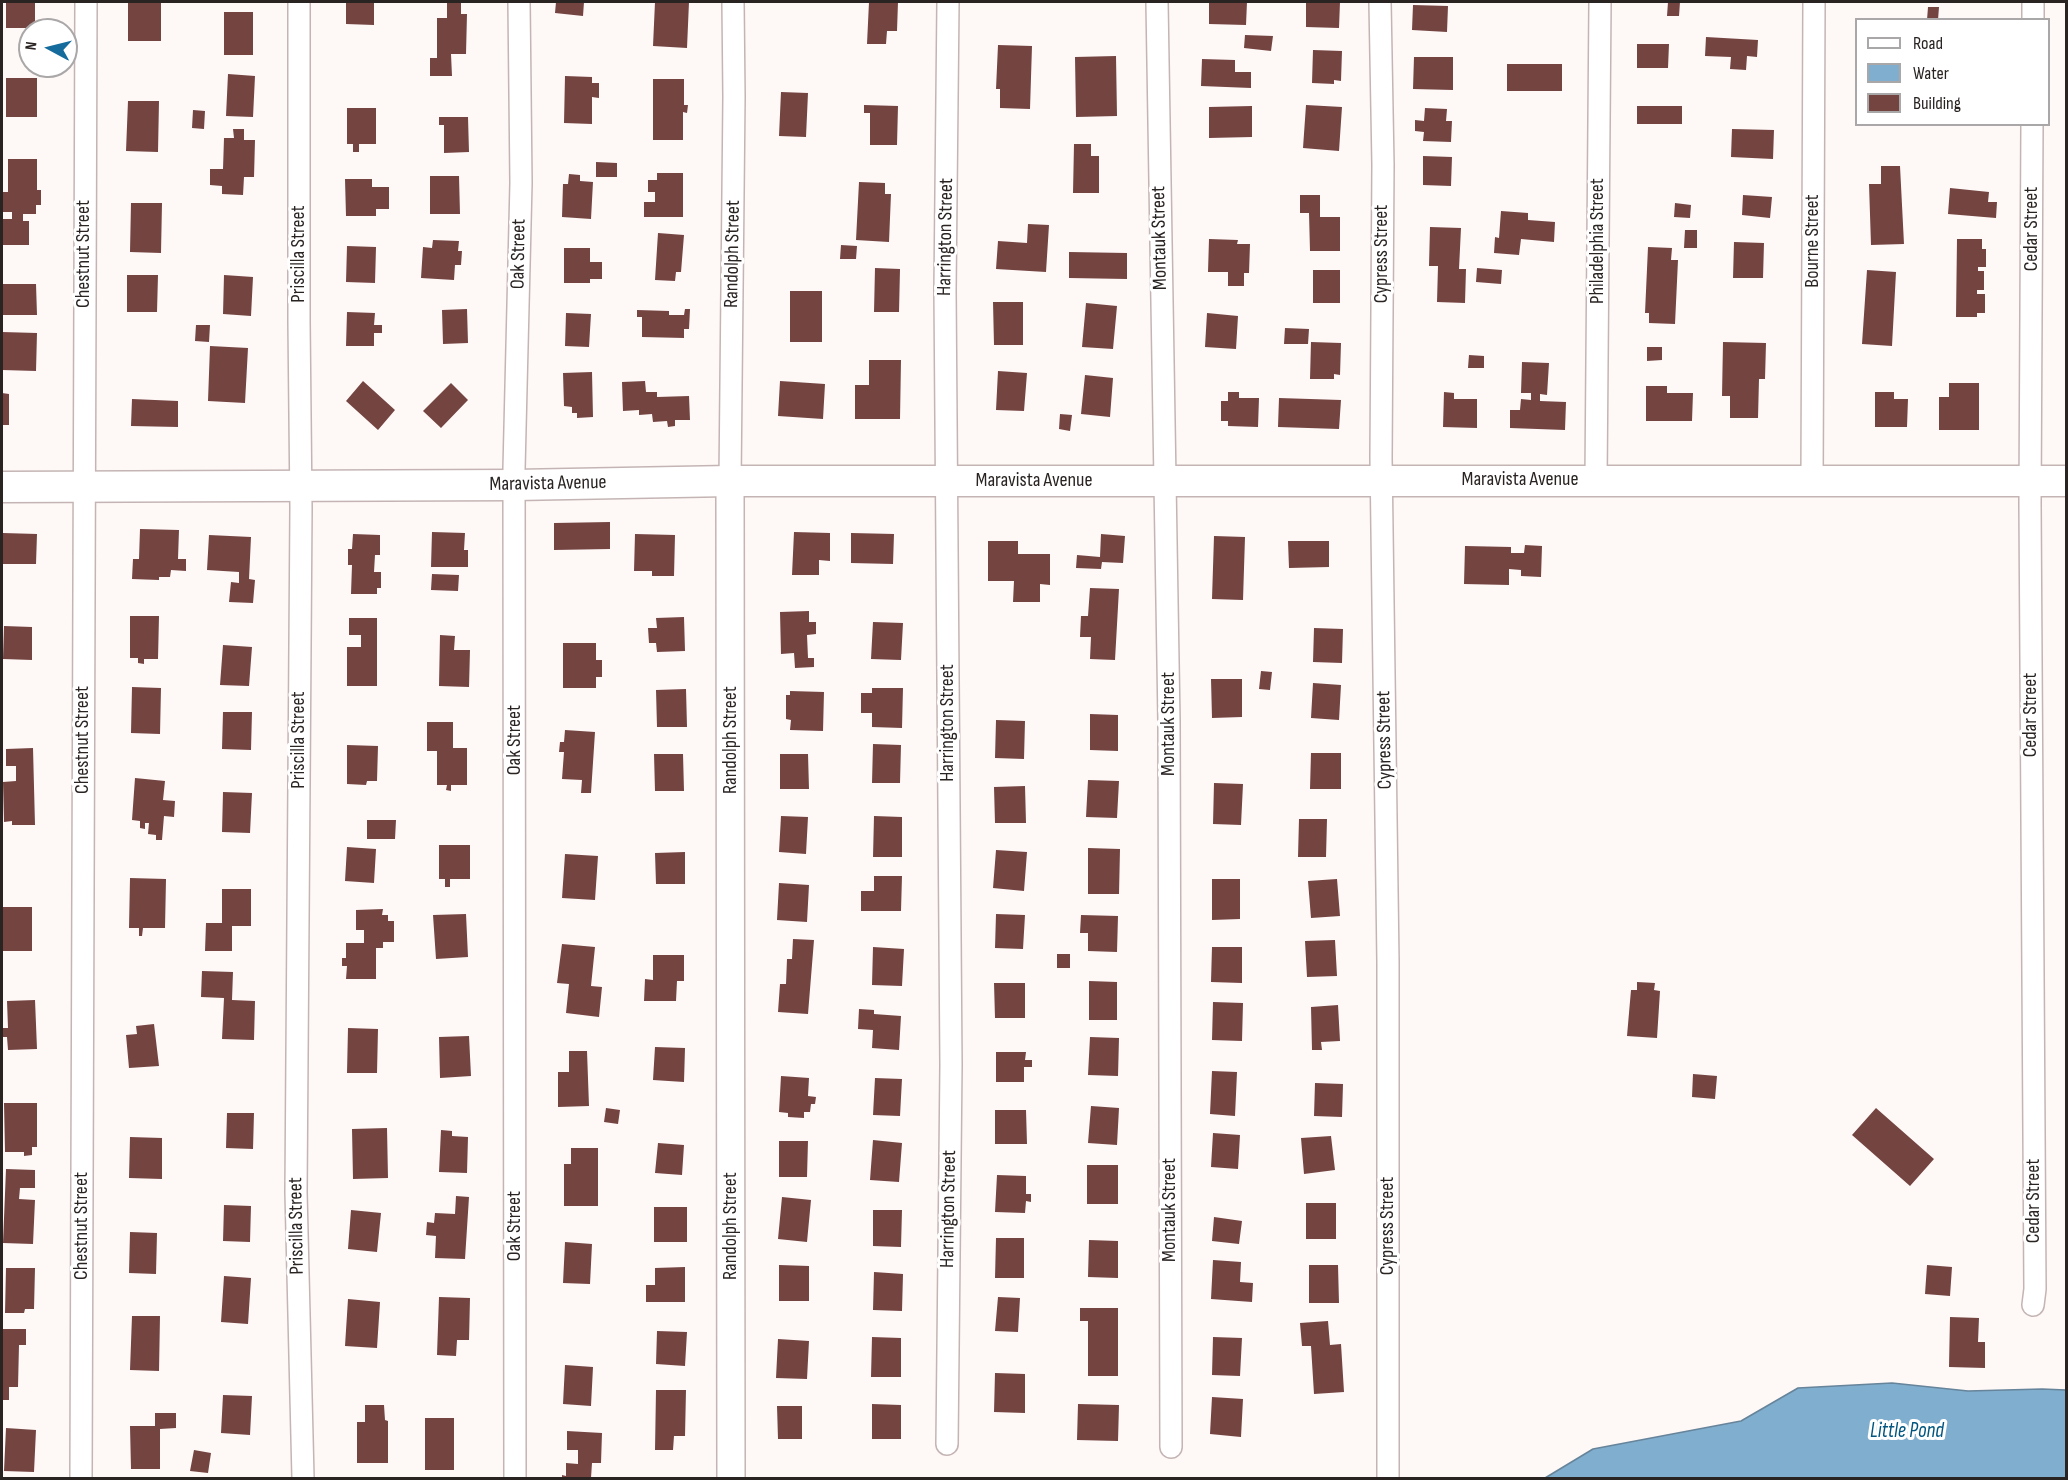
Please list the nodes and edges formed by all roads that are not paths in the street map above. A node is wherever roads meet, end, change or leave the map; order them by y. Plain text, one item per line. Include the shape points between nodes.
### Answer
1 (86, 2) edge
2 (299, 2) edge
3 (519, 2) edge
4 (733, 2) edge
5 (948, 2) edge
6 (1157, 2) edge
7 (1380, 2) edge
8 (1600, 2) edge
9 (1814, 2) edge
10 (2033, 2) edge
11 (2033, 18) edge
12 (2032, 126) edge
13 (1382, 480) junction
14 (1596, 480) junction
15 (1812, 480) junction
16 (730, 481) junction
17 (946, 481) junction
18 (1167, 481) junction
19 (2030, 481) junction
20 (2067, 481) edge
21 (514, 484) junction
22 (84, 486) junction
23 (301, 486) junction
24 (2, 487) edge
25 (2033, 1305) dead end
26 (947, 1444) dead end
27 (1171, 1447) dead end
28 (81, 1479) edge
29 (303, 1479) edge
30 (515, 1479) edge
31 (731, 1479) edge
32 (1388, 1479) edge

1 - 22 street, Chestnut Street
2 - 23 street, Priscilla Street
3 - 21 street, Oak Street via 521,183
4 - 16 street, Randolph Street
5 - 17 street, Harrington Street
6 - 18 street, Montauk Street
7 - 13 street, Cypress Street
8 - 14 street, Philadelphia Street
9 - 15 street, Bourne Street
10 - 11 street
12 - 19 street, Cedar Street
13 - 14 main road, Maravista Avenue
13 - 18 main road, Maravista Avenue
13 - 32 street, Cypress Street via 1388,962
14 - 15 main road, Maravista Avenue
15 - 19 main road, Maravista Avenue
16 - 17 main road, Maravista Avenue
16 - 21 main road, Maravista Avenue
16 - 31 street, Randolph Street
17 - 18 main road, Maravista Avenue
17 - 26 street, Harrington Street via 951,1065
18 - 27 street, Montauk Street
19 - 20 main road, Maravista Avenue
19 - 25 street, Cedar Street
21 - 23 main road, Maravista Avenue
21 - 30 street, Oak Street
22 - 23 main road, Maravista Avenue
22 - 24 main road, Maravista Avenue
22 - 28 street, Chestnut Street
23 - 29 street, Priscilla Street via 296,1192

